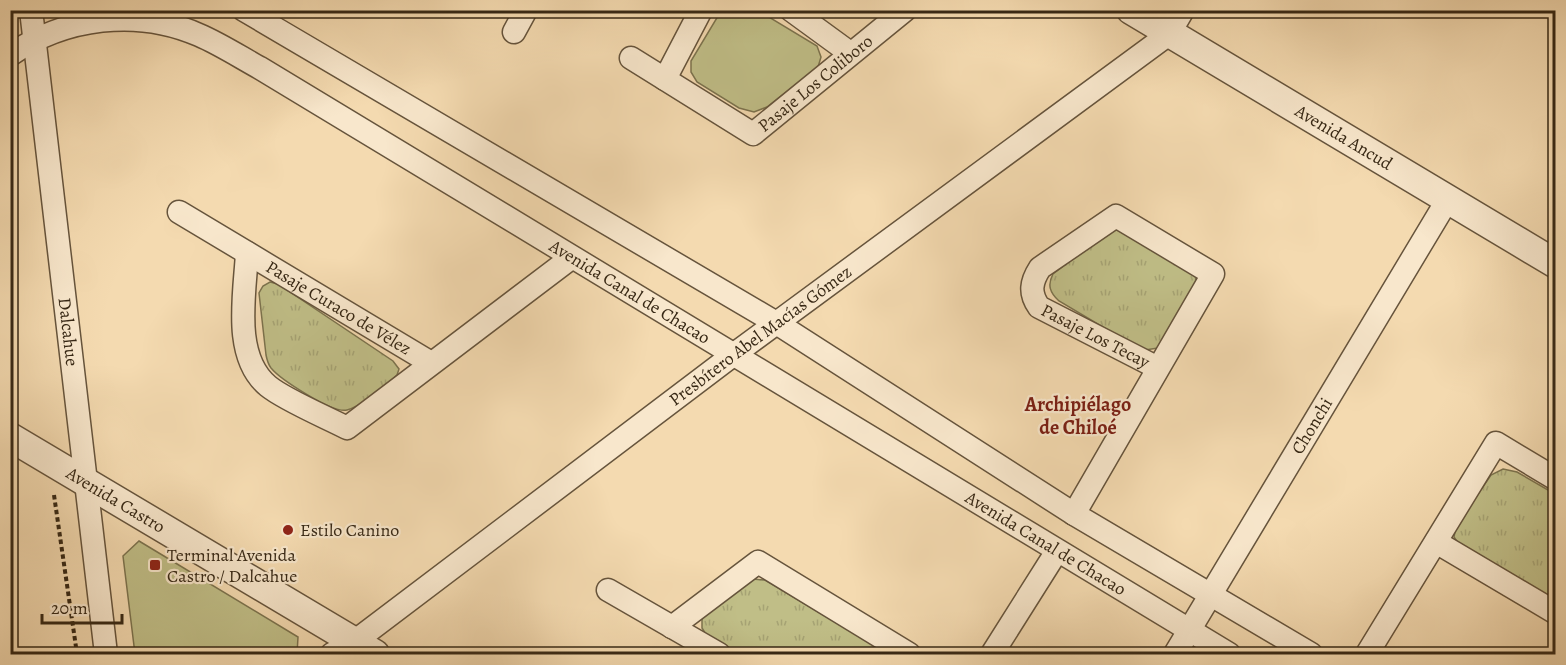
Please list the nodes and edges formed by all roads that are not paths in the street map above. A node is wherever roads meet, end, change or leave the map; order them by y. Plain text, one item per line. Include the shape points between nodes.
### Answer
1 (31, 10) edge
2 (244, 10) edge
3 (526, 10) edge
4 (701, 10) edge
5 (791, 10) edge
6 (905, 10) edge
7 (1131, 10) edge
8 (1176, 22) edge
9 (514, 32) dead end
10 (33, 39) junction
11 (850, 53) junction
12 (10, 55) edge
13 (631, 58) dead end
14 (665, 79) junction
15 (1448, 200) junction
16 (178, 212) dead end
17 (247, 253) junction
18 (571, 258) junction
19 (1556, 264) edge
20 (778, 324) junction
21 (733, 355) junction
22 (431, 363) junction
23 (1158, 368) junction
24 (10, 437) edge
25 (1556, 479) edge
26 (86, 482) junction
27 (1074, 514) junction
28 (1436, 542) junction
29 (1057, 551) junction
30 (608, 590) dead end
31 (1210, 595) junction
32 (1556, 614) edge
33 (672, 627) junction
34 (1190, 630) junction
35 (354, 650) edge
36 (106, 654) edge
37 (719, 654) edge
38 (909, 654) edge
39 (992, 654) edge
40 (1175, 654) edge
41 (1229, 654) edge
42 (1311, 654) edge
43 (1367, 654) edge

1 - 10 street, Dalcahue
2 - 20 street
3 - 9 street
4 - 14 street
5 - 11 street
6 - 11 street, Pasaje Los Coliboro
7 - 8 street, Avenida Ancud
8 - 15 street, Avenida Ancud
8 - 20 street, Presbítero Abel Macías Gómez
10 - 12 street, Avenida Canal de Chacao
10 - 18 street, Avenida Canal de Chacao via 71,24 115,19 164,23 199,35 260,68
10 - 26 street, Dalcahue
11 - 14 street, Pasaje Los Coliboro via 753,134
13 - 14 street
15 - 19 street, Avenida Ancud
15 - 31 street, Chonchi
16 - 17 street, Pasaje Curaco de Vélez
17 - 22 street, Pasaje Curaco de Vélez
17 - 22 street, Pasaje Curaco de Vélez via 246,341 250,358 268,386 347,428
18 - 21 street, Avenida Canal de Chacao
18 - 22 street, Pasaje Curaco de Vélez
20 - 21 street, Presbítero Abel Macías Gómez
20 - 27 street
21 - 29 street, Avenida Canal de Chacao
21 - 35 street, Presbítero Abel Macías Gómez
23 - 23 street, Pasaje Los Tecay via 1213,274 1116,216 1040,268 1032,280 1034,300 1039,307
23 - 27 street
24 - 26 street, Avenida Castro
25 - 28 street via 1496,443
26 - 35 street, Avenida Castro
26 - 36 street, Dalcahue
27 - 31 street
28 - 32 street
28 - 43 street
29 - 34 street, Avenida Canal de Chacao
29 - 39 street
30 - 33 street
31 - 34 street, Chonchi
31 - 42 street
33 - 37 street
33 - 38 street via 758,562
34 - 40 street, Chonchi
34 - 41 street, Avenida Canal de Chacao

